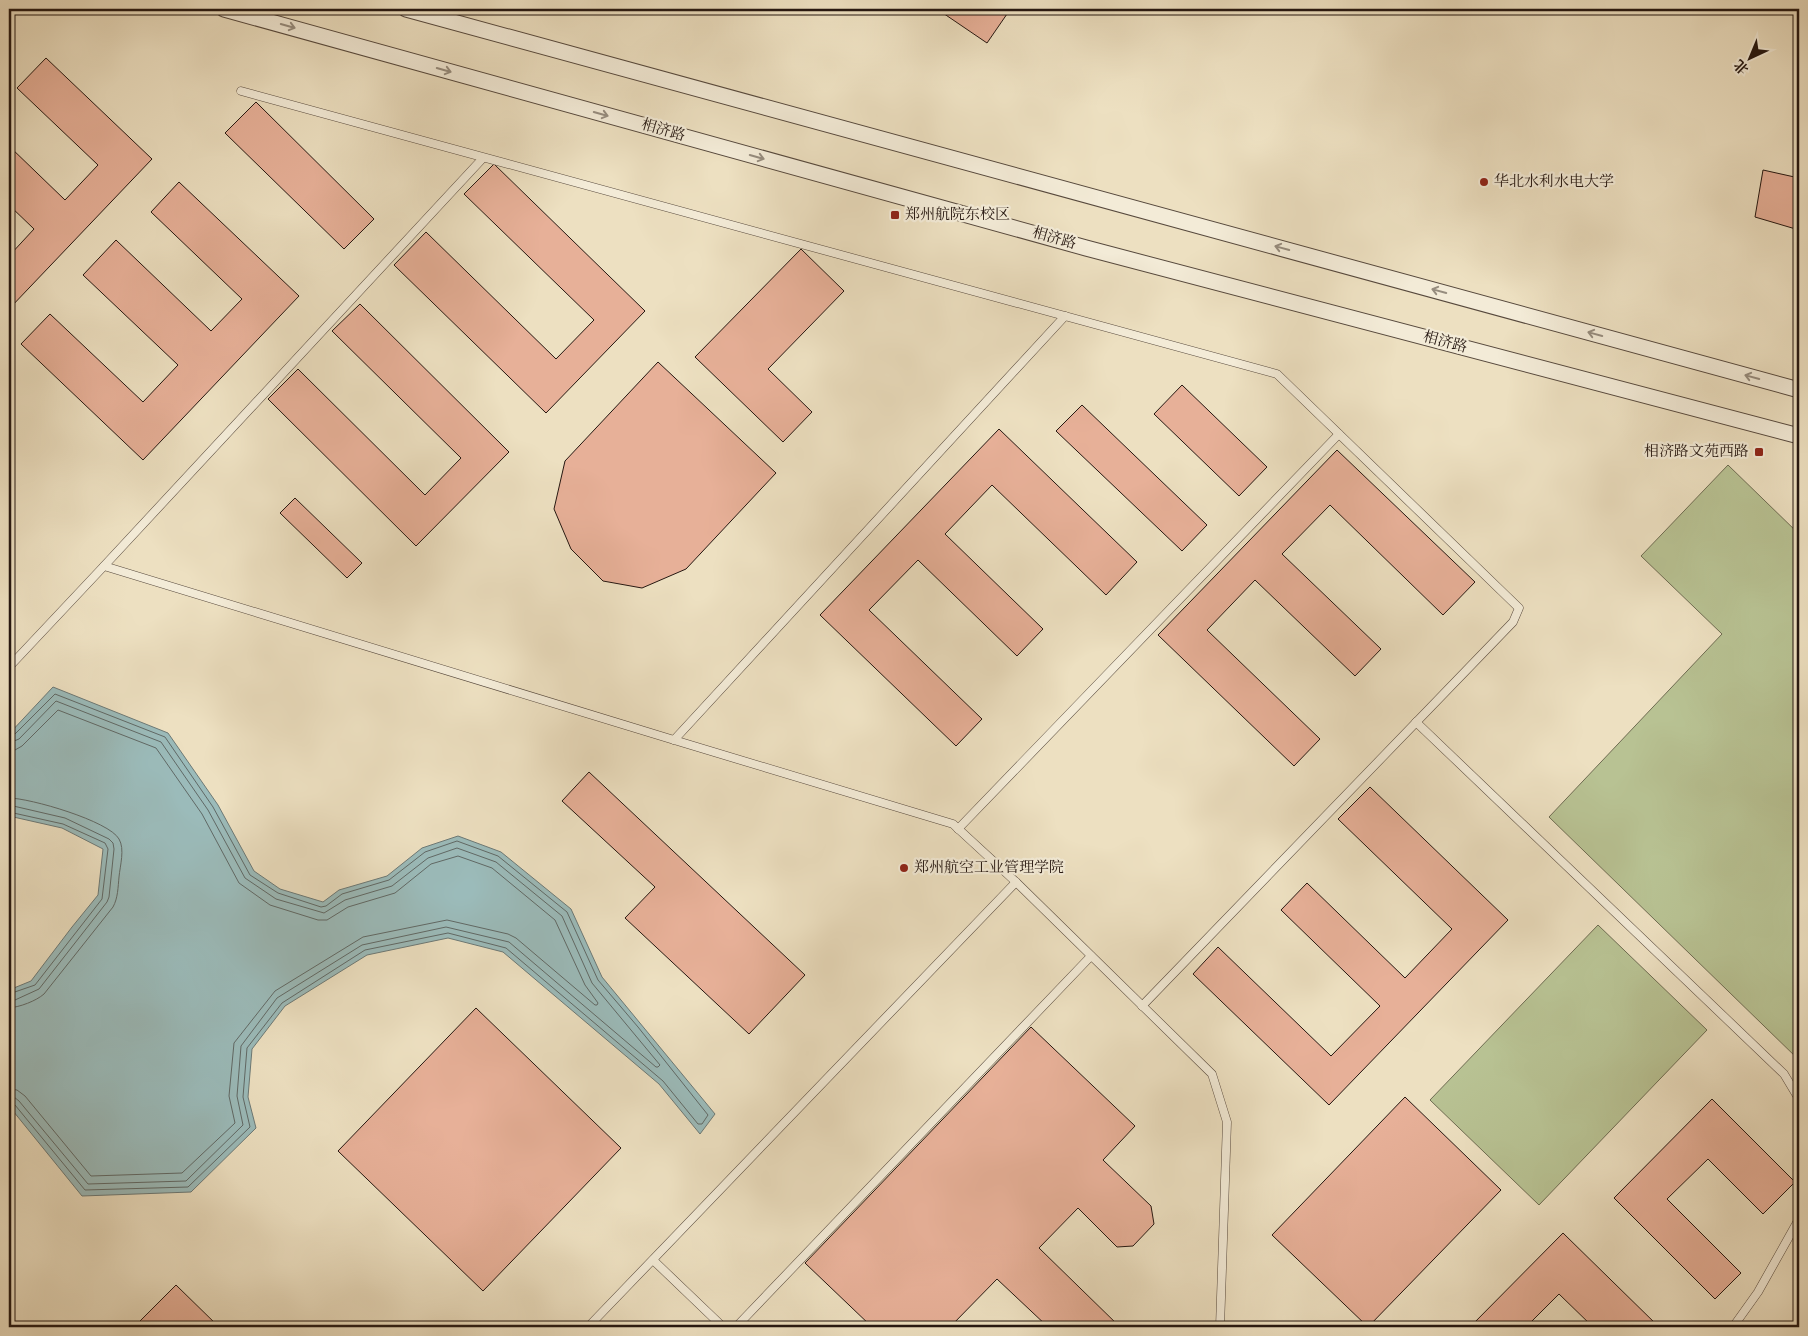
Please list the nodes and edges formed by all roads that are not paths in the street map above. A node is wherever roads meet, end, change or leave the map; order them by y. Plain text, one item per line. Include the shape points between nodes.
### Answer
1 (224, 9) edge
2 (406, 9) edge
3 (241, 91) dead end
4 (483, 158) junction
5 (1065, 316) junction
6 (1799, 390) edge
7 (1339, 434) junction
8 (1799, 436) edge
9 (104, 566) junction
10 (9, 668) edge
11 (1416, 722) junction
12 (674, 740) junction
13 (958, 829) junction
14 (1016, 882) junction
15 (1091, 956) junction
16 (1142, 1006) junction
17 (1799, 1099) edge
18 (1799, 1219) edge
19 (653, 1260) junction
20 (588, 1327) edge
21 (723, 1327) edge
22 (736, 1327) edge
23 (1220, 1327) edge
24 (1733, 1327) edge

1 -> 8 street, 相济路 via 1086,248
6 -> 2 street
3 - 4 lane
4 - 5 lane
4 - 9 lane
5 - 7 lane via 1276,374
5 - 12 lane
7 - 11 lane via 1519,608 1512,622
7 - 13 lane
9 - 10 lane
9 - 12 lane
11 - 16 lane
11 - 17 lane via 1784,1074
12 - 13 lane via 953,824
13 - 14 lane
14 - 15 lane
14 - 19 lane
15 - 16 lane
15 - 22 lane
16 - 23 lane via 1212,1074 1227,1122
18 - 24 lane via 1758,1292
19 - 20 lane
19 - 21 lane

